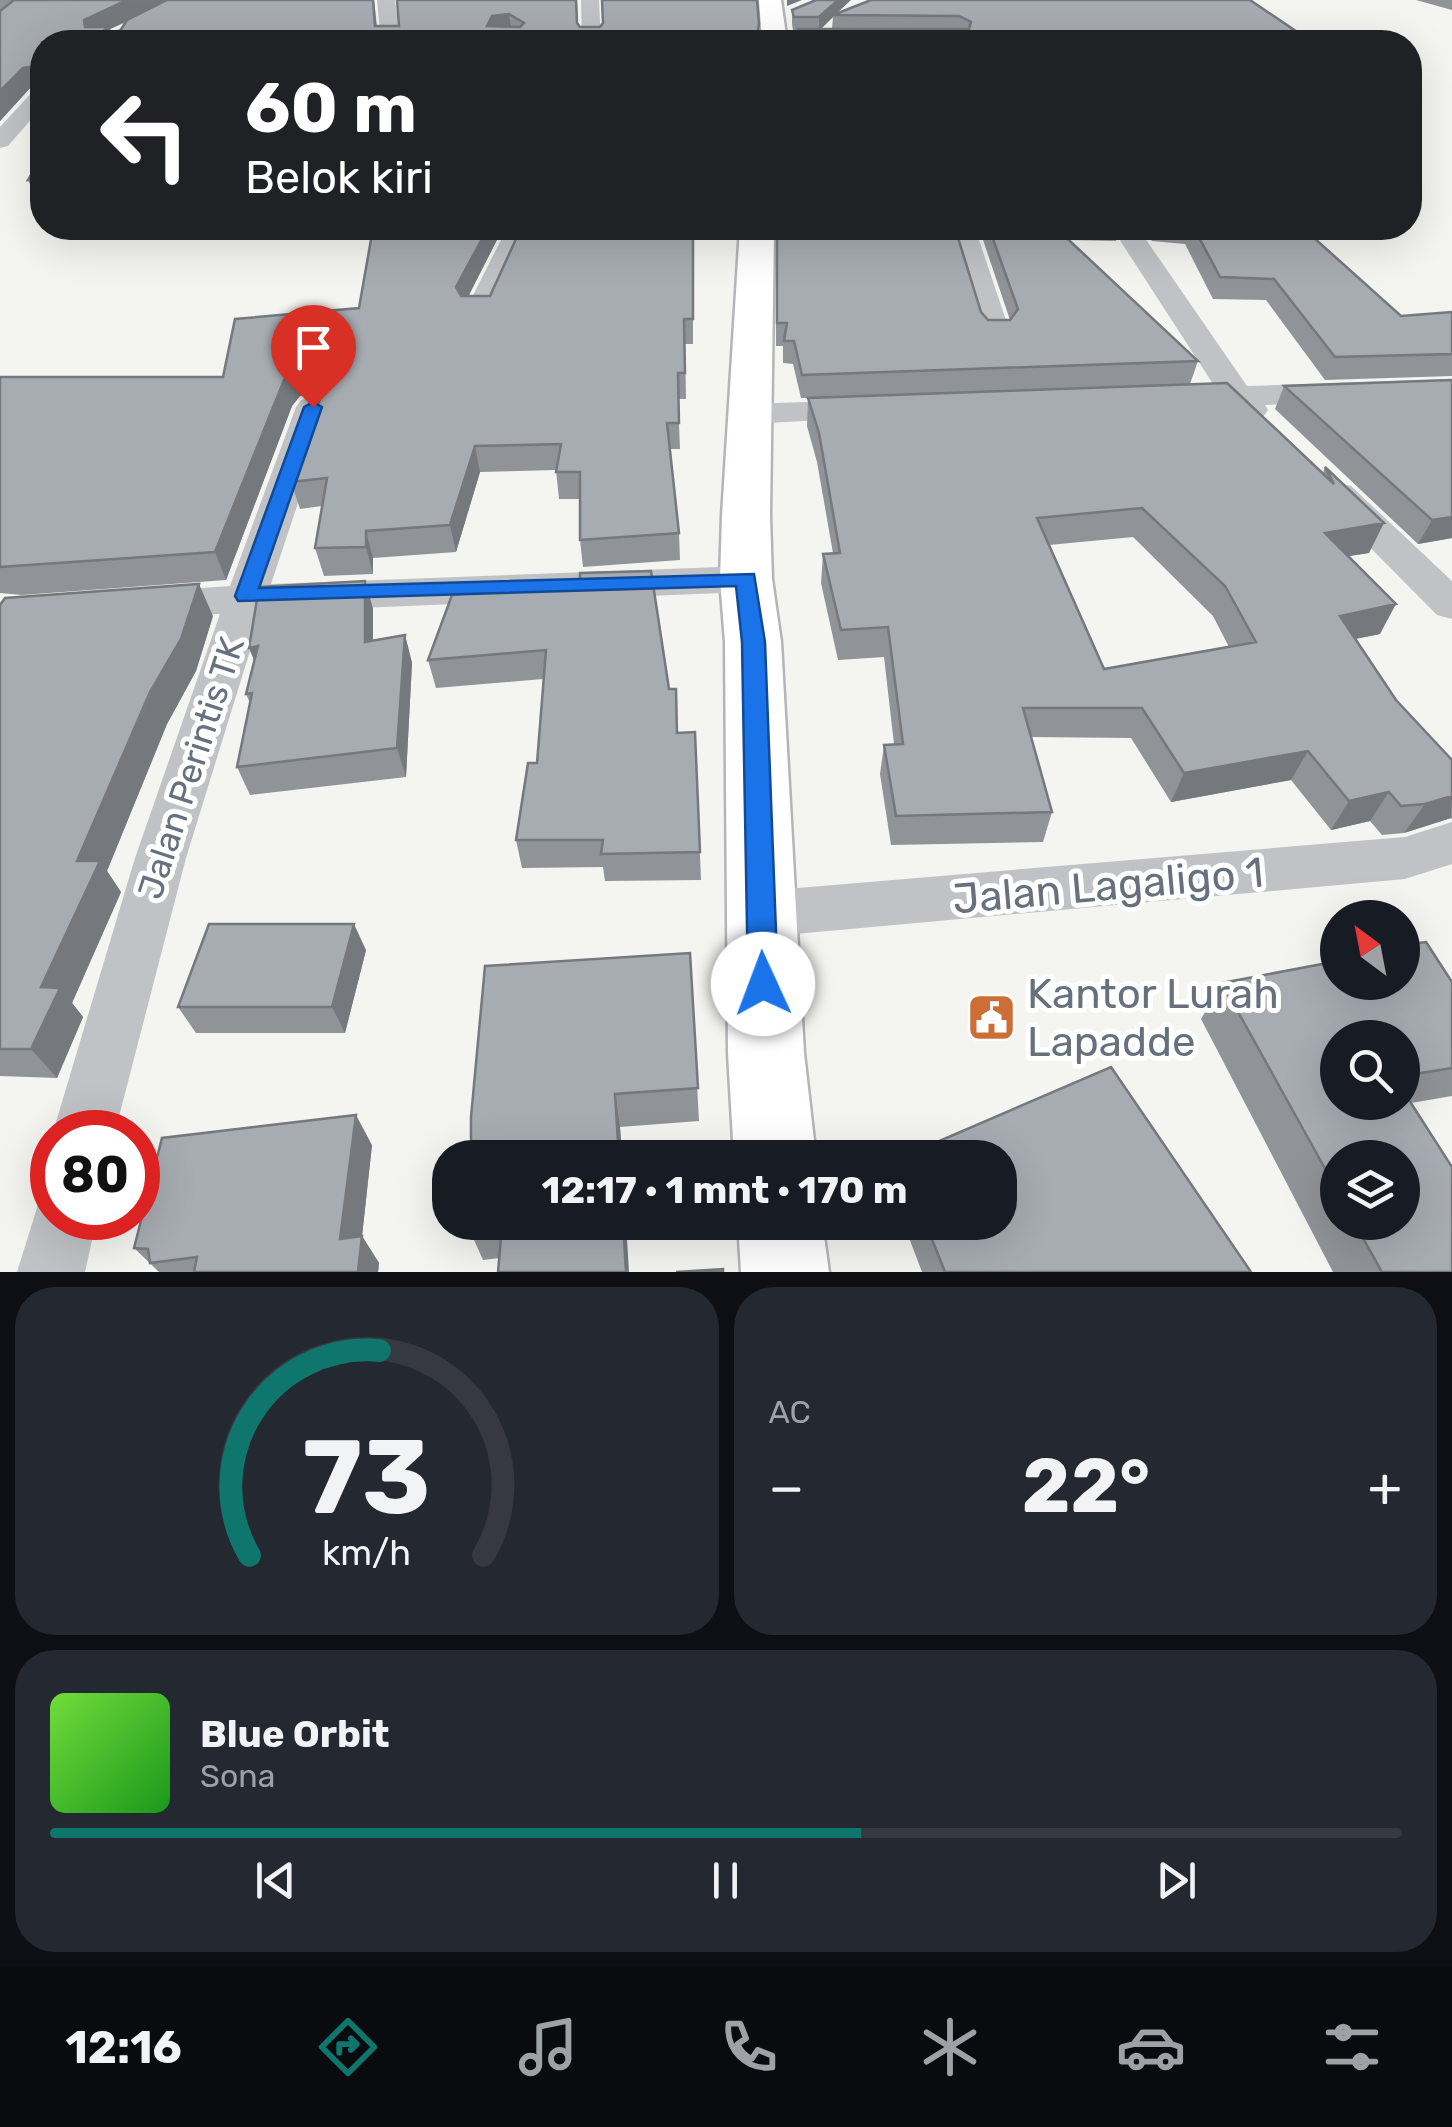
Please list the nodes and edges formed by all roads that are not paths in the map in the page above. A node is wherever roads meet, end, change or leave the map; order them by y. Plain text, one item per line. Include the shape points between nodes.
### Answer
1 (194, 0) edge
2 (386, 0) edge
3 (590, 0) edge
4 (776, 23) edge
5 (128, 30) edge
6 (390, 30) edge
7 (591, 30) edge
8 (843, 30) edge
9 (30, 107) edge
10 (0, 141) edge
11 (28, 149) dead end
12 (0, 151) edge
13 (514, 240) edge
14 (756, 240) edge
15 (966, 240) edge
16 (1134, 240) edge
17 (479, 313) edge
18 (995, 332) edge
19 (1452, 389) edge
20 (1236, 396) junction
21 (1158, 399) edge
22 (313, 407) edge
23 (905, 408) edge
24 (749, 414) junction
25 (1277, 435) edge
26 (1318, 474) edge
27 (746, 579) junction
28 (246, 596) junction
29 (1452, 605) edge
30 (113, 606) edge
31 (1452, 843) edge
32 (761, 914) junction
33 (89, 1110) edge
34 (773, 1140) edge
35 (59, 1240) edge
36 (782, 1240) edge
37 (51, 1272) edge
38 (785, 1272) edge

1 - 5 street
2 - 6 street
3 - 7 street
4 - 8 street
9 - 10 street
11 - 12 street
13 - 17 street
14 - 24 highway
15 - 18 street
16 - 20 street
19 - 20 street
20 - 21 street
20 - 25 street
22 - 28 street, Jalan Perintis TK
23 - 24 street
24 - 27 highway
26 - 29 street
27 - 28 street
27 - 32 highway
28 - 30 street
28 - 33 street, Jalan Perintis TK
31 - 32 street, Jalan Lagaligo 1 via 1405,858
32 - 34 highway
35 - 37 street
36 - 38 highway

